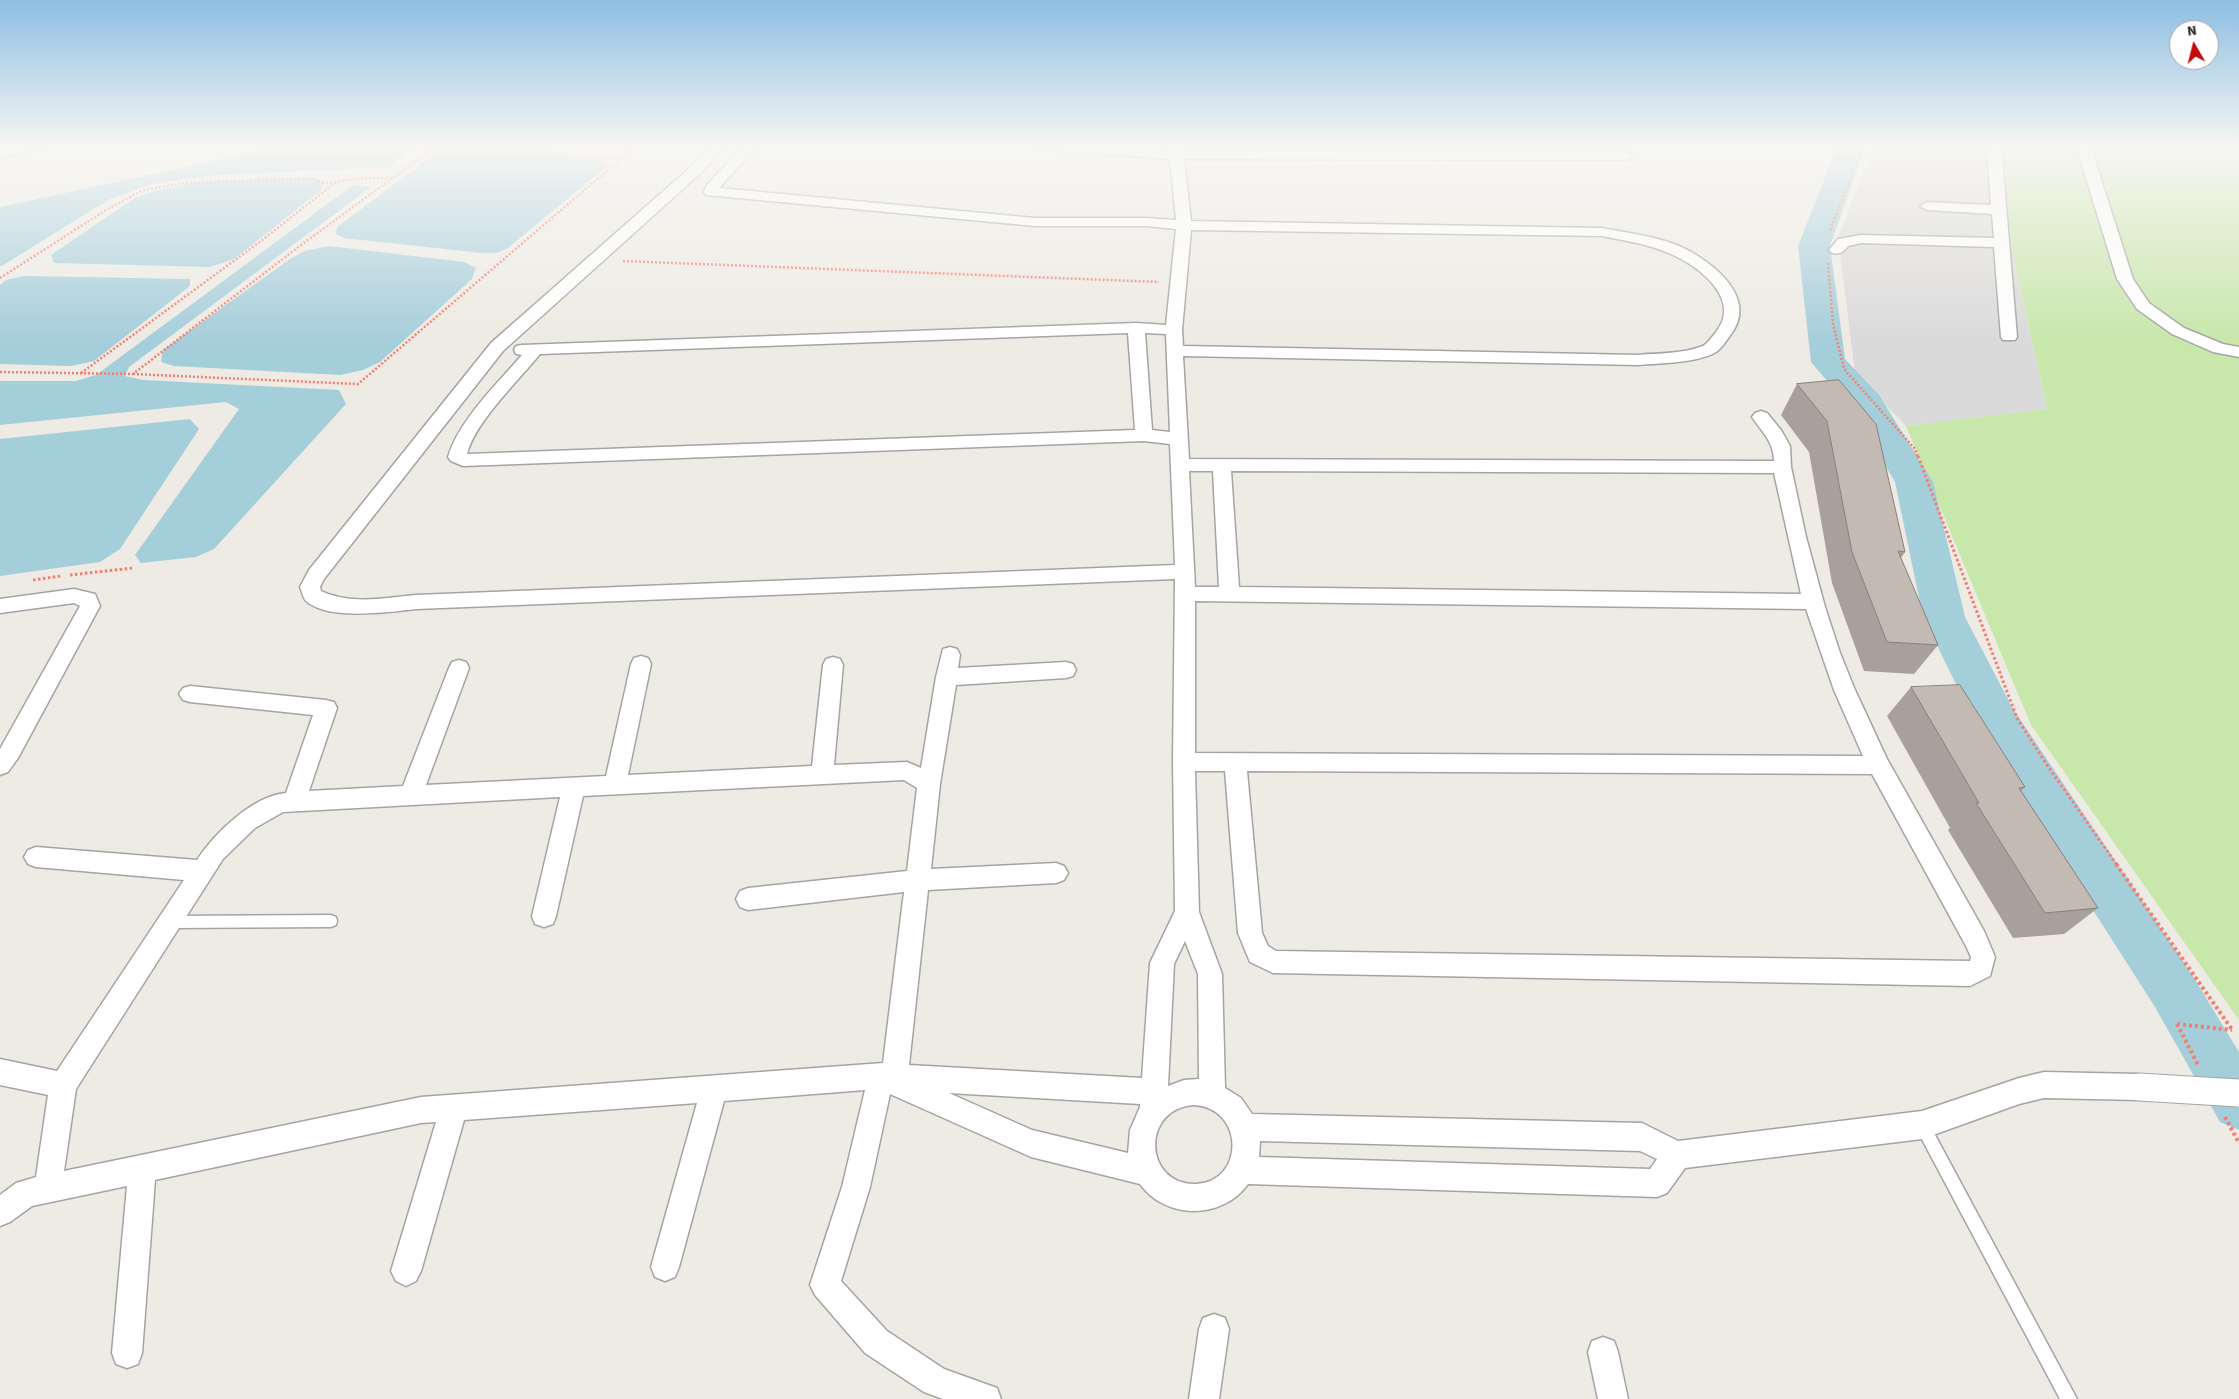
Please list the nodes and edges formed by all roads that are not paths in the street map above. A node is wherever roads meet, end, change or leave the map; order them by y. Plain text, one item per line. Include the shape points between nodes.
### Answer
1 (651, 210) edge
2 (908, 210) edge
3 (1182, 210) edge
4 (1999, 210) edge
5 (2103, 210) edge
6 (1184, 225) junction
7 (2001, 242) junction
8 (1833, 252) road end
9 (1136, 328) junction
10 (1174, 330) junction
11 (2009, 337) dead end
12 (497, 347) junction
13 (536, 350) junction
14 (1175, 351) junction
15 (2239, 352) edge
16 (1761, 417) dead end
17 (1144, 435) junction
18 (1180, 438) junction
19 (1180, 464) junction
20 (1222, 465) junction
21 (1782, 467) junction
22 (1185, 572) junction
23 (1185, 594) junction
24 (1229, 594) junction
25 (1813, 602) junction
26 (0, 606) edge
27 (950, 655) dead end
28 (641, 664) dead end
29 (833, 665) dead end
30 (459, 668) dead end
31 (1066, 670) dead end
32 (946, 677) junction
33 (190, 694) dead end
34 (1184, 762) junction
35 (1235, 763) junction
36 (1878, 765) junction
37 (0, 766) edge
38 (822, 775) junction
39 (929, 784) junction
40 (615, 785) junction
41 (574, 787) junction
42 (411, 795) junction
43 (294, 802) junction
44 (36, 857) dead end
45 (202, 871) junction
46 (1056, 873) dead end
47 (917, 880) junction
48 (748, 899) dead end
49 (1187, 912) junction
50 (544, 916) dead end
51 (331, 921) dead end
52 (169, 922) junction
53 (0, 1072) edge
54 (887, 1076) junction
55 (63, 1085) junction
56 (714, 1088) junction
57 (2239, 1093) edge
58 (1212, 1096) junction
59 (1153, 1101) junction
60 (454, 1107) junction
61 (1922, 1125) junction
62 (1243, 1127) junction
63 (1677, 1155) junction
64 (142, 1169) junction
65 (1242, 1170) junction
66 (1148, 1172) junction
67 (48, 1189) junction
68 (0, 1212) edge
69 (665, 1267) dead end
70 (406, 1271) dead end
71 (1214, 1329) dead end
72 (1603, 1352) dead end
73 (127, 1353) dead end
74 (986, 1399) edge
75 (1204, 1399) edge
76 (1613, 1399) edge
77 (2069, 1399) edge

1 - 12 street
2 - 6 street via 1034,222
3 - 6 street
4 - 7 street
5 - 15 street via 2125,279 2144,306 2178,331 2219,348
6 - 10 street
6 - 14 street via 1602,232 1651,241 1687,256 1716,277 1732,300 1732,324 1711,348 1674,357 1638,360
7 - 8 street via 1861,239 1843,242
7 - 11 street
9 - 10 street
9 - 13 street
9 - 17 street
10 - 14 street
12 - 13 street
12 - 22 street via 316,574 310,587 312,596 326,603 353,607
13 - 17 street via 472,428 458,448 457,457 463,460 500,459
14 - 18 street
16 - 21 street via 1782,446
17 - 18 street
18 - 19 street
19 - 20 street
19 - 22 street
20 - 21 street
20 - 24 street
21 - 25 street
22 - 23 street
23 - 24 street
23 - 34 street
24 - 25 street
25 - 36 street via 1833,662
26 - 37 street via 74,596 88,599 90,606
27 - 32 street
28 - 40 street
29 - 38 street
30 - 42 street
31 - 32 street
32 - 39 street
33 - 43 street via 326,708
34 - 35 street
34 - 49 street
35 - 36 street
35 - 36 street via 1250,933 1259,954 1273,962 1970,974 1981,968 1983,957
38 - 39 street via 907,771
38 - 40 street
39 - 47 street
40 - 41 street
41 - 42 street
41 - 50 street
42 - 43 street
43 - 45 street via 279,803 247,821 215,852
44 - 45 street
45 - 52 street
46 - 47 street
47 - 48 street
47 - 54 street
49 - 58 street via 1210,974
49 - 59 street via 1162,963
51 - 52 lane
52 - 55 street
53 - 55 street
54 - 56 street
54 - 59 street
54 - 66 street via 1031,1143
54 - 74 street via 825,1285 876,1342 935,1381
55 - 67 street
56 - 60 street
56 - 69 street
57 - 61 street, bridge via 2044,1085
58 - 59 street via 1191,1092
58 - 62 street via 1231,1108
59 - 66 street via 1142,1128 1141,1150
60 - 64 street via 421,1110
60 - 70 street
61 - 63 street
61 - 77 lane
62 - 63 street via 1642,1137
62 - 65 street via 1247,1149
63 - 65 street via 1657,1183
64 - 67 street
64 - 73 street
65 - 66 street via 1228,1188 1208,1198 1186,1198 1164,1189
67 - 68 street via 26,1193
71 - 75 street
72 - 76 street

